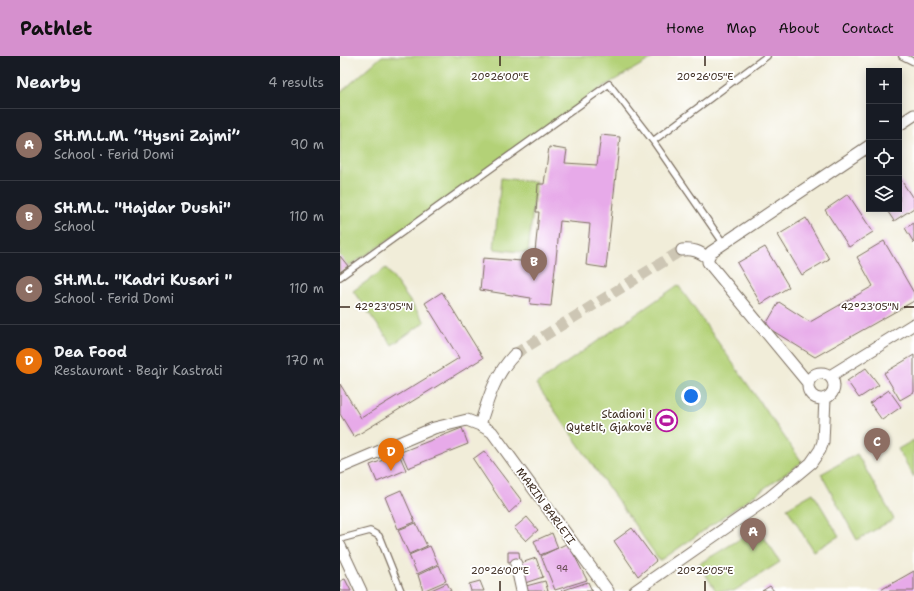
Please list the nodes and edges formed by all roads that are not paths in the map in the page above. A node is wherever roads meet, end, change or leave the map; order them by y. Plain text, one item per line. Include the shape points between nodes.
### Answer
1 (767, 56) edge
2 (902, 56) edge
3 (914, 62) edge
4 (914, 115) edge
5 (902, 123) edge
6 (653, 141) junction
7 (866, 148) edge
8 (724, 244) junction
9 (682, 250) tunnel mouth
10 (708, 258) junction
11 (340, 278) edge
12 (914, 324) edge
13 (515, 354) tunnel mouth
14 (830, 376) junction
15 (808, 383) junction
16 (825, 398) junction
17 (480, 425) junction
18 (340, 468) edge
19 (340, 539) edge
20 (340, 546) edge
21 (516, 564) dead end
22 (362, 591) edge
23 (401, 591) edge
24 (522, 591) edge
25 (608, 591) edge
26 (635, 591) edge

1 - 6 lane
2 - 3 lane
4 - 5 street
6 - 8 lane
6 - 11 lane via 609,84
7 - 8 street
8 - 10 street via 711,252
9 - 10 street via 701,252
10 - 15 street via 708,262
12 - 14 street
13 - 17 street via 506,363 492,386
14 - 15 street via 817,373
14 - 16 street via 834,389
15 - 16 street via 812,395 816,398
16 - 26 street via 822,442 811,463 764,502
17 - 18 street via 467,420 434,428
17 - 25 street, MARIN BARLETI via 492,432
19 - 23 lane via 370,531 379,536
20 - 22 street
21 - 24 street

